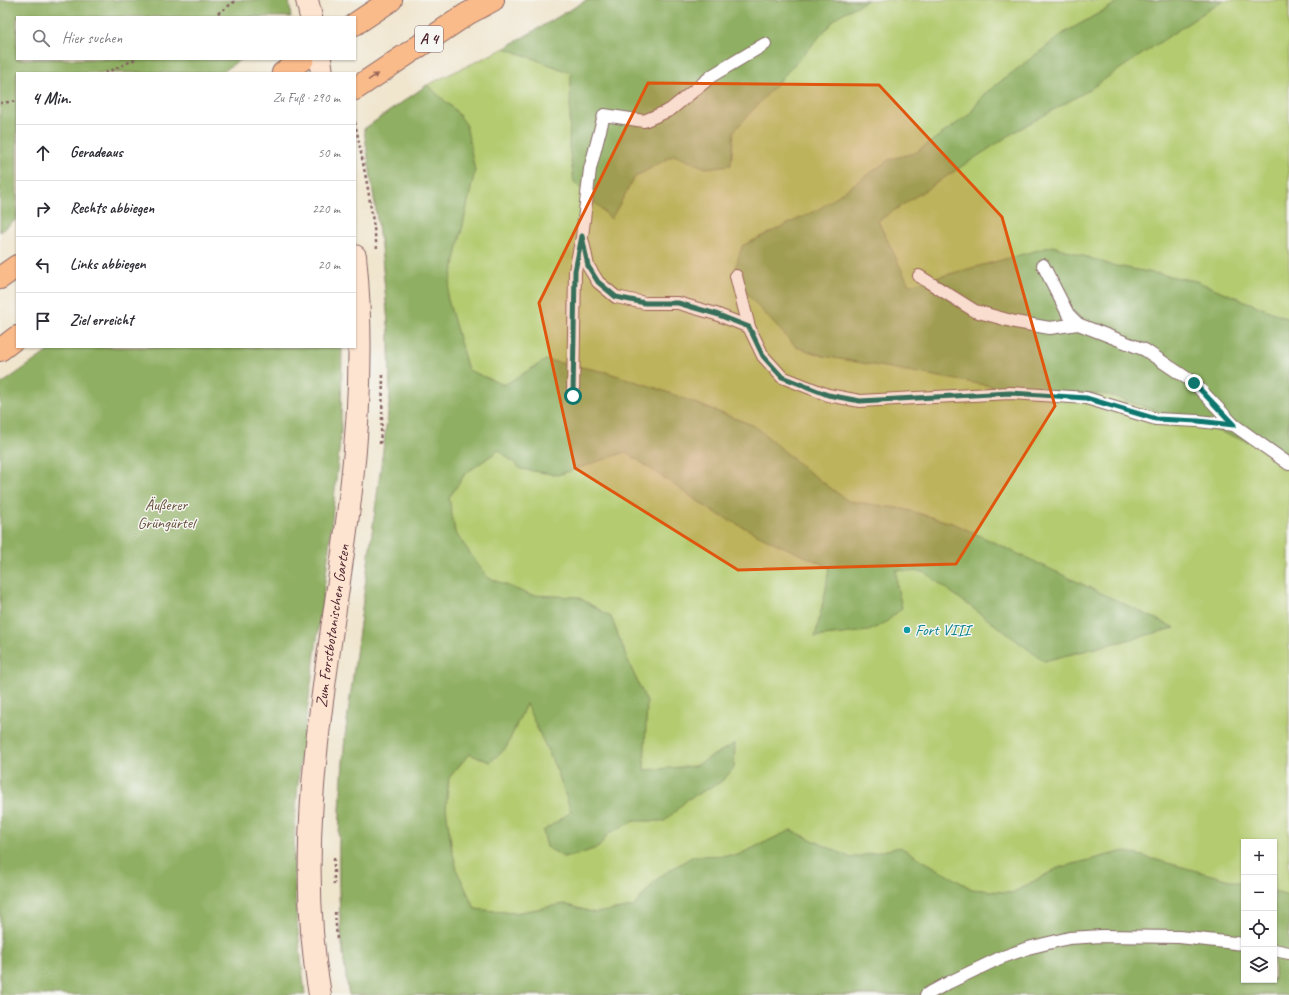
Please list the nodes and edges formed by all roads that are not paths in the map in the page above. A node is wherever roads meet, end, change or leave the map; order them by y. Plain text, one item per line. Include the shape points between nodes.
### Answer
1 (307, 0) edge
2 (390, 0) edge
3 (493, 0) edge
4 (311, 16) edge
5 (356, 23) edge
6 (765, 44) dead end
7 (302, 60) edge
8 (320, 60) edge
9 (284, 72) edge
10 (322, 72) edge
11 (356, 88) edge
12 (582, 236) junction
13 (1043, 265) dead end
14 (16, 267) edge
15 (356, 269) edge
16 (736, 276) dead end
17 (919, 276) dead end
18 (0, 278) edge
19 (1078, 324) junction
20 (749, 327) junction
21 (16, 338) edge
22 (0, 350) edge
23 (573, 396) dead end
24 (1234, 425) junction
25 (1289, 464) edge
26 (1241, 944) edge
27 (1277, 950) edge
28 (1289, 952) edge
29 (320, 995) edge
30 (926, 995) edge

1 - 4 main road
2 - 5 highway
11 -> 3 highway, A 4 via 467,14
6 - 12 lane via 713,75 670,110 644,121 604,115 590,169
7 - 9 highway
8 - 10 main road
12 - 20 lane via 588,266 598,282 616,297 645,303 678,303
12 - 23 lane via 575,271
13 - 19 lane via 1068,314
14 - 18 highway
15 - 29 main road, Zum Forstbotanischen Garten via 360,344 357,433 316,745 310,825 310,898
16 - 20 lane
17 - 19 lane via 975,311 1050,328
19 - 24 lane via 1145,350 1194,383
20 - 24 lane via 763,356 782,377 828,395 860,401 1010,393 1086,398 1156,419
21 - 22 highway
24 - 25 lane
26 - 30 lane via 1179,937 1069,938 1000,958
27 - 28 lane

